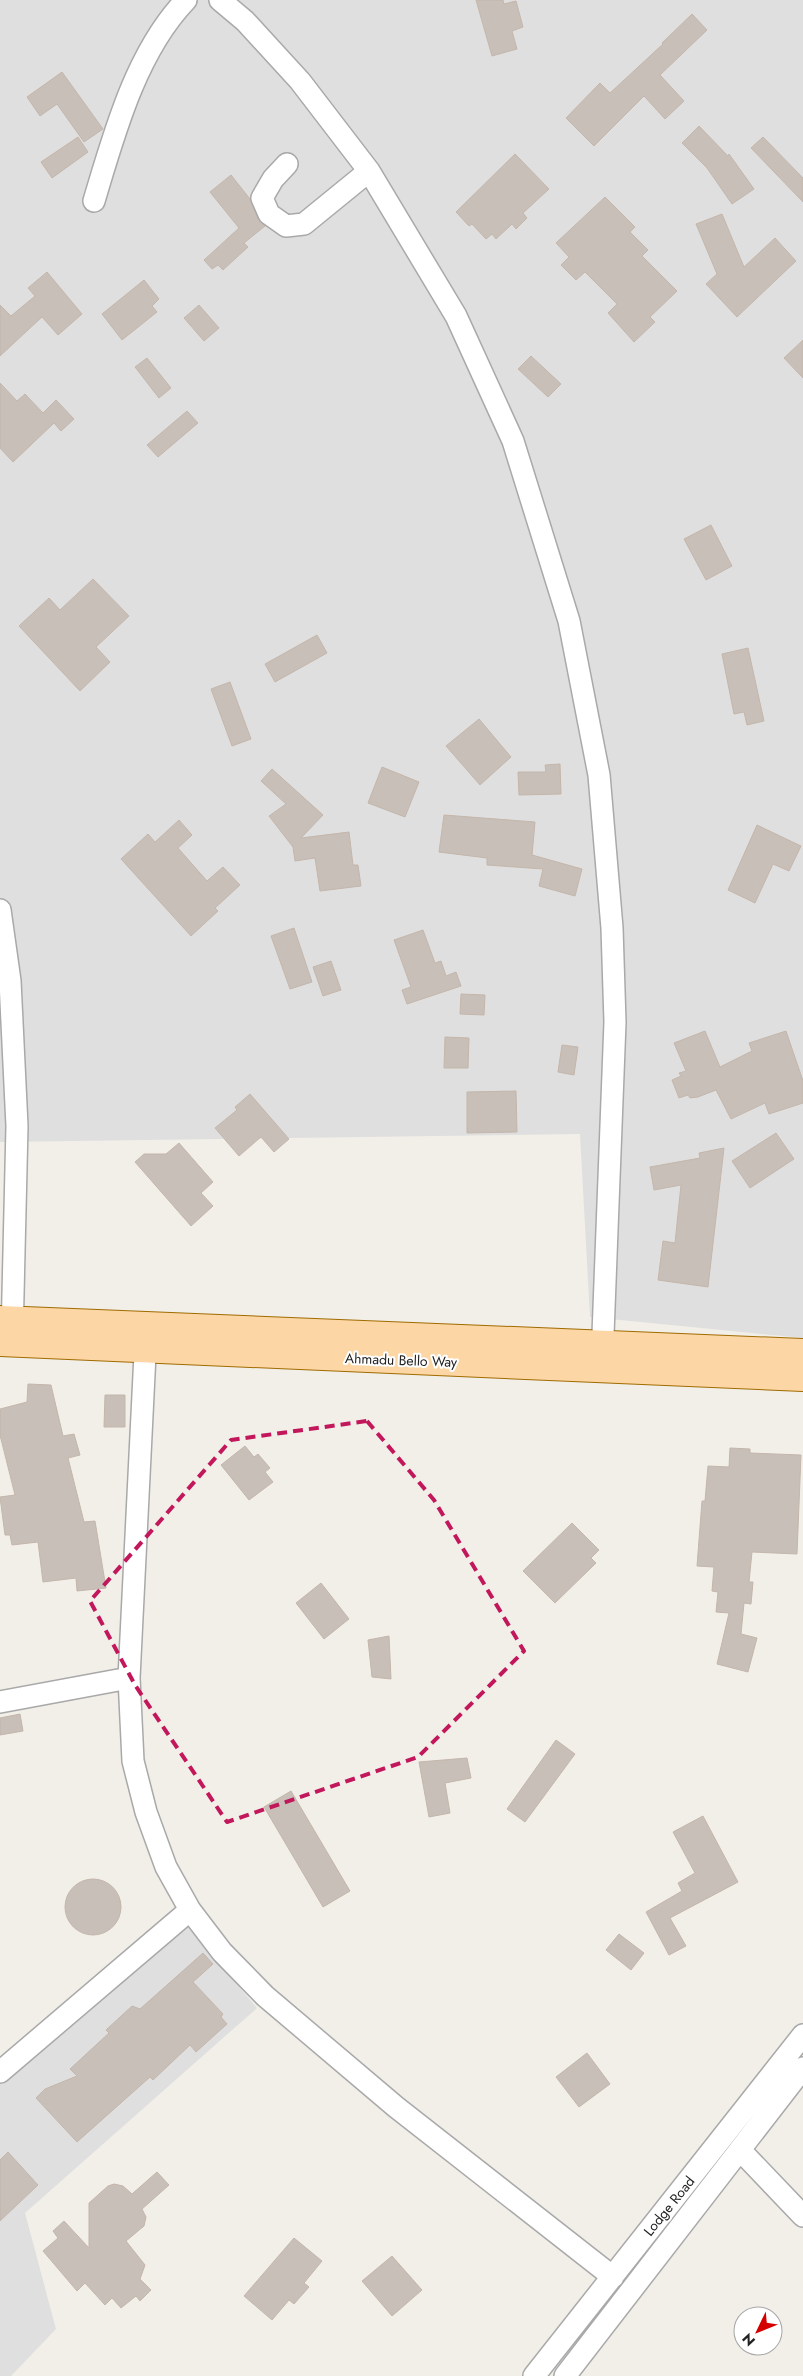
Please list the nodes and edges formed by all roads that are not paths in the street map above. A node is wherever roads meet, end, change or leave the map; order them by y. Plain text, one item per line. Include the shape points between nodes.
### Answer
1 (186, 0) edge
2 (220, 0) edge
3 (288, 164) dead end
4 (369, 171) junction
5 (94, 201) dead end
6 (0, 910) edge
7 (6, 1331) edge
8 (146, 1337) junction
9 (803, 1353) edge
10 (602, 1356) junction
11 (760, 1363) junction
12 (803, 1377) edge
13 (129, 1678) junction
14 (0, 1702) edge
15 (190, 1910) junction
16 (803, 2035) edge
17 (803, 2068) edge
18 (0, 2072) edge
19 (740, 2150) junction
20 (803, 2216) edge
21 (613, 2277) junction
22 (534, 2376) edge
23 (565, 2376) edge

1 - 5 street via 171,16 132,86
2 - 4 street via 245,21 300,81
3 - 4 street via 262,198 270,214 286,226 304,224
4 - 10 street via 456,316 513,441 569,621 599,774 612,928 615,1022
6 - 7 street via 10,981 16,1126
7 - 8 main road, Ahmadu Bello Way
8 - 10 main road, Ahmadu Bello Way
8 - 13 street
9 - 11 main road, Ahmadu Bello Way
10 - 11 main road, Ahmadu Bello Way
11 - 12 main road, Ahmadu Bello Way
13 - 14 street
13 - 15 street via 133,1761 144,1804 166,1867
15 - 18 street
15 - 21 street via 222,1952 266,1996 396,2107
16 - 21 street, Lodge Road
17 - 19 street, Lodge Road
19 - 20 street
19 - 23 street, Lodge Road
21 - 22 street, Lodge Road

